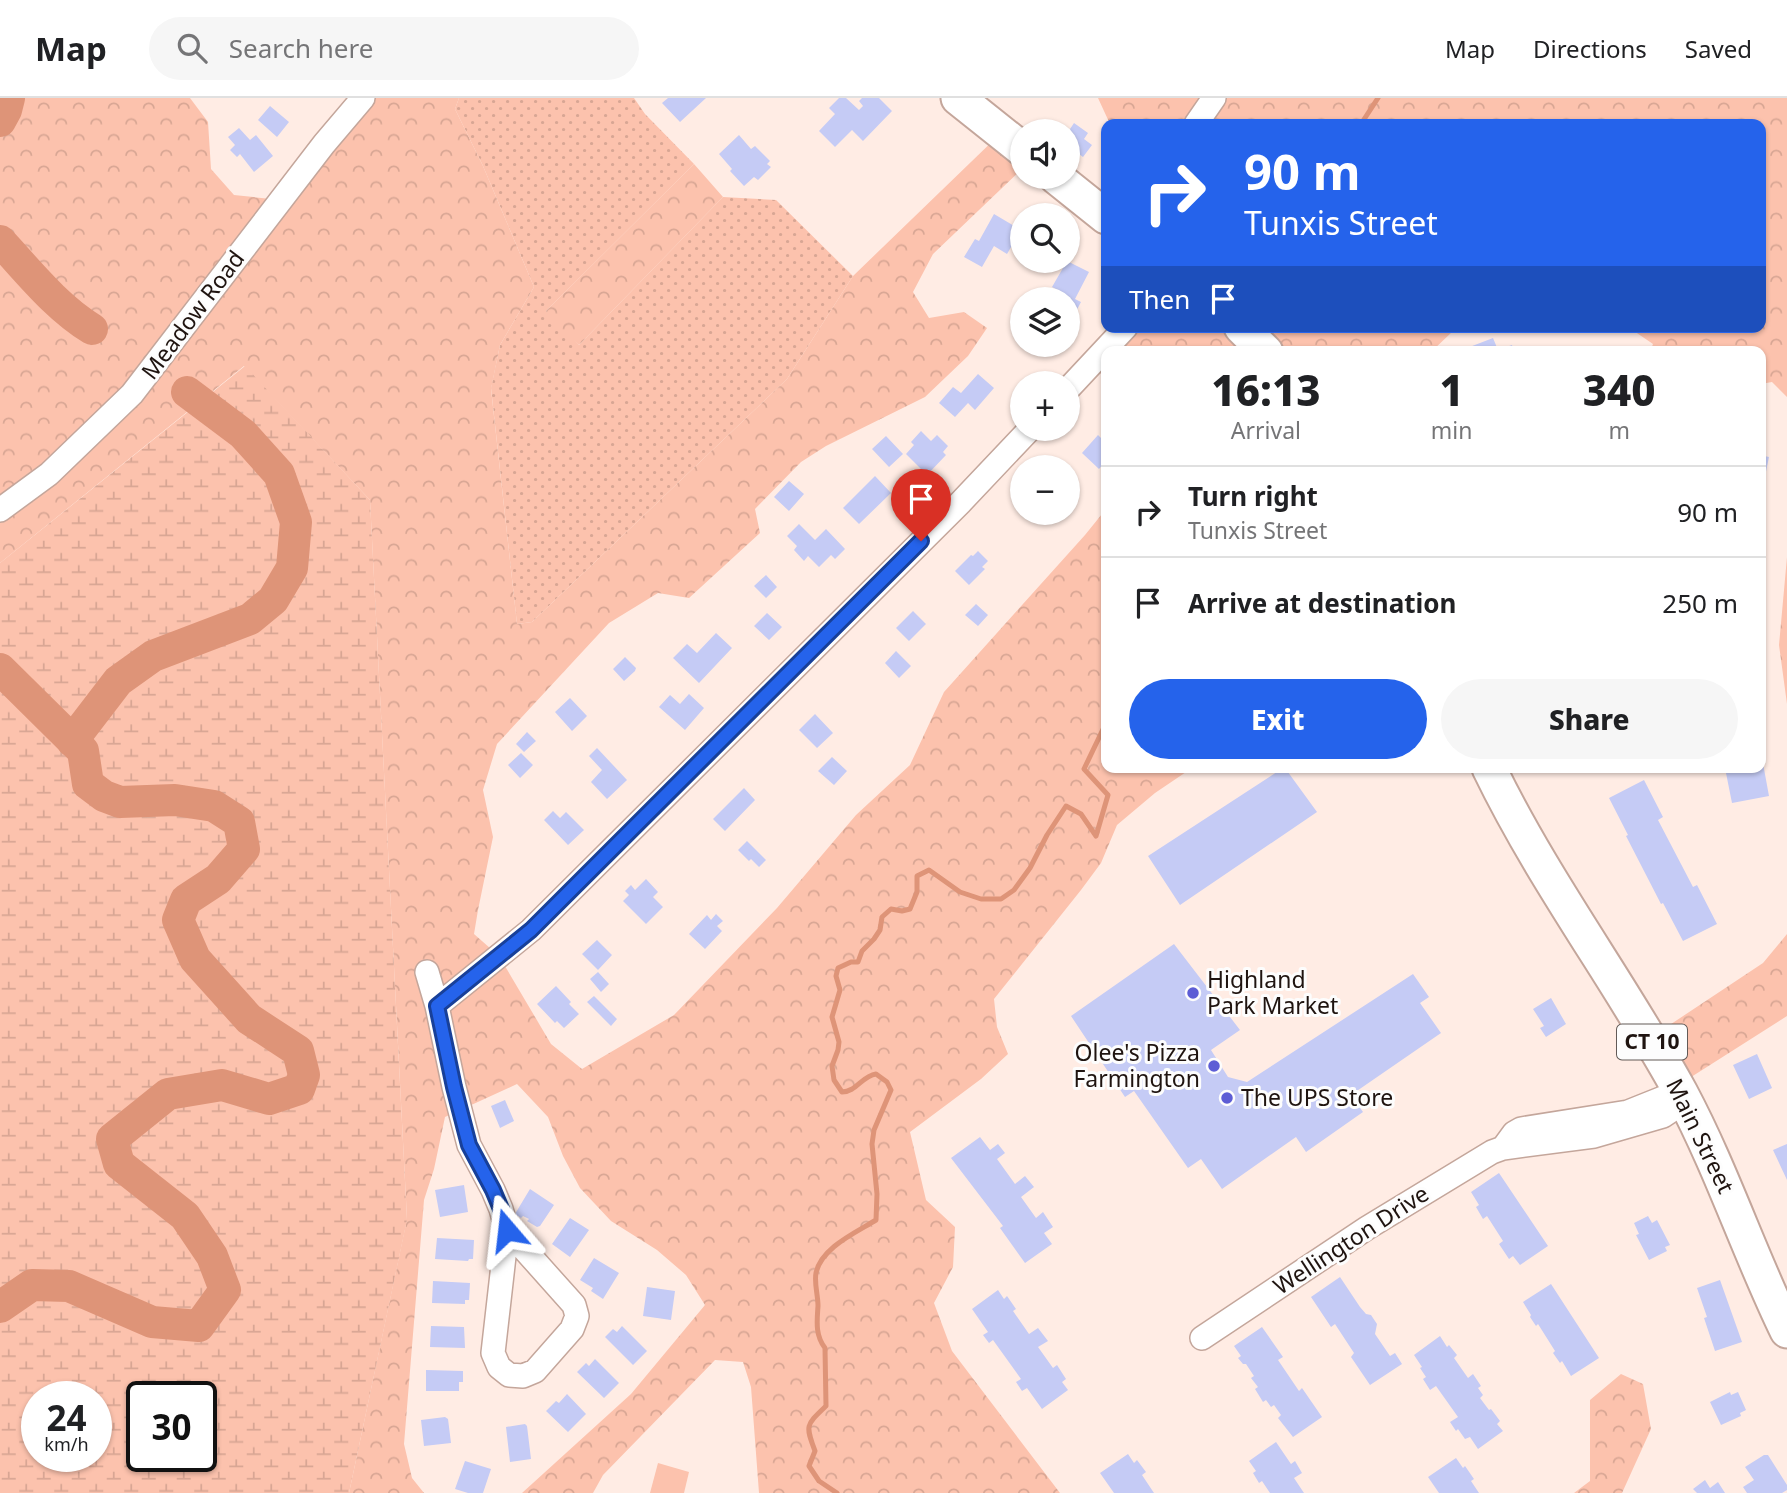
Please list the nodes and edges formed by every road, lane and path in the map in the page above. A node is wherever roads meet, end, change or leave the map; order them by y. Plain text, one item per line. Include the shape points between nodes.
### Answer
1 (363, 98) edge
2 (958, 98) edge
3 (1214, 98) edge
4 (1199, 119) edge
5 (1010, 139) edge
6 (1071, 189) edge
7 (1101, 213) edge
8 (1120, 333) edge
9 (1247, 333) edge
10 (1108, 346) edge
11 (1260, 346) edge
12 (1101, 354) edge
13 (1080, 376) edge
14 (1019, 441) edge
15 (0, 510) edge
16 (1491, 773) edge
17 (427, 972) dead end
18 (437, 1006) junction
19 (1683, 1096) junction
20 (507, 1230) junction
21 (1787, 1331) edge
22 (1202, 1338) dead end

1 - 15 street, Meadow Road via 132,394 49,474
2 - 5 highway
3 - 4 street
6 - 7 highway
8 - 10 street
9 - 11 highway
12 - 13 street
14 - 18 street via 531,930
16 - 19 highway, Main Street / CT 10 via 1509,810
17 - 18 street
18 - 20 street via 469,1145 493,1190
19 - 21 highway, Main Street / CT 10
19 - 22 street, Wellington Drive via 1663,1116 1594,1136 1492,1152 1367,1228
20 - 20 street via 574,1305 577,1316 572,1329 535,1371 523,1377 509,1375 493,1353

